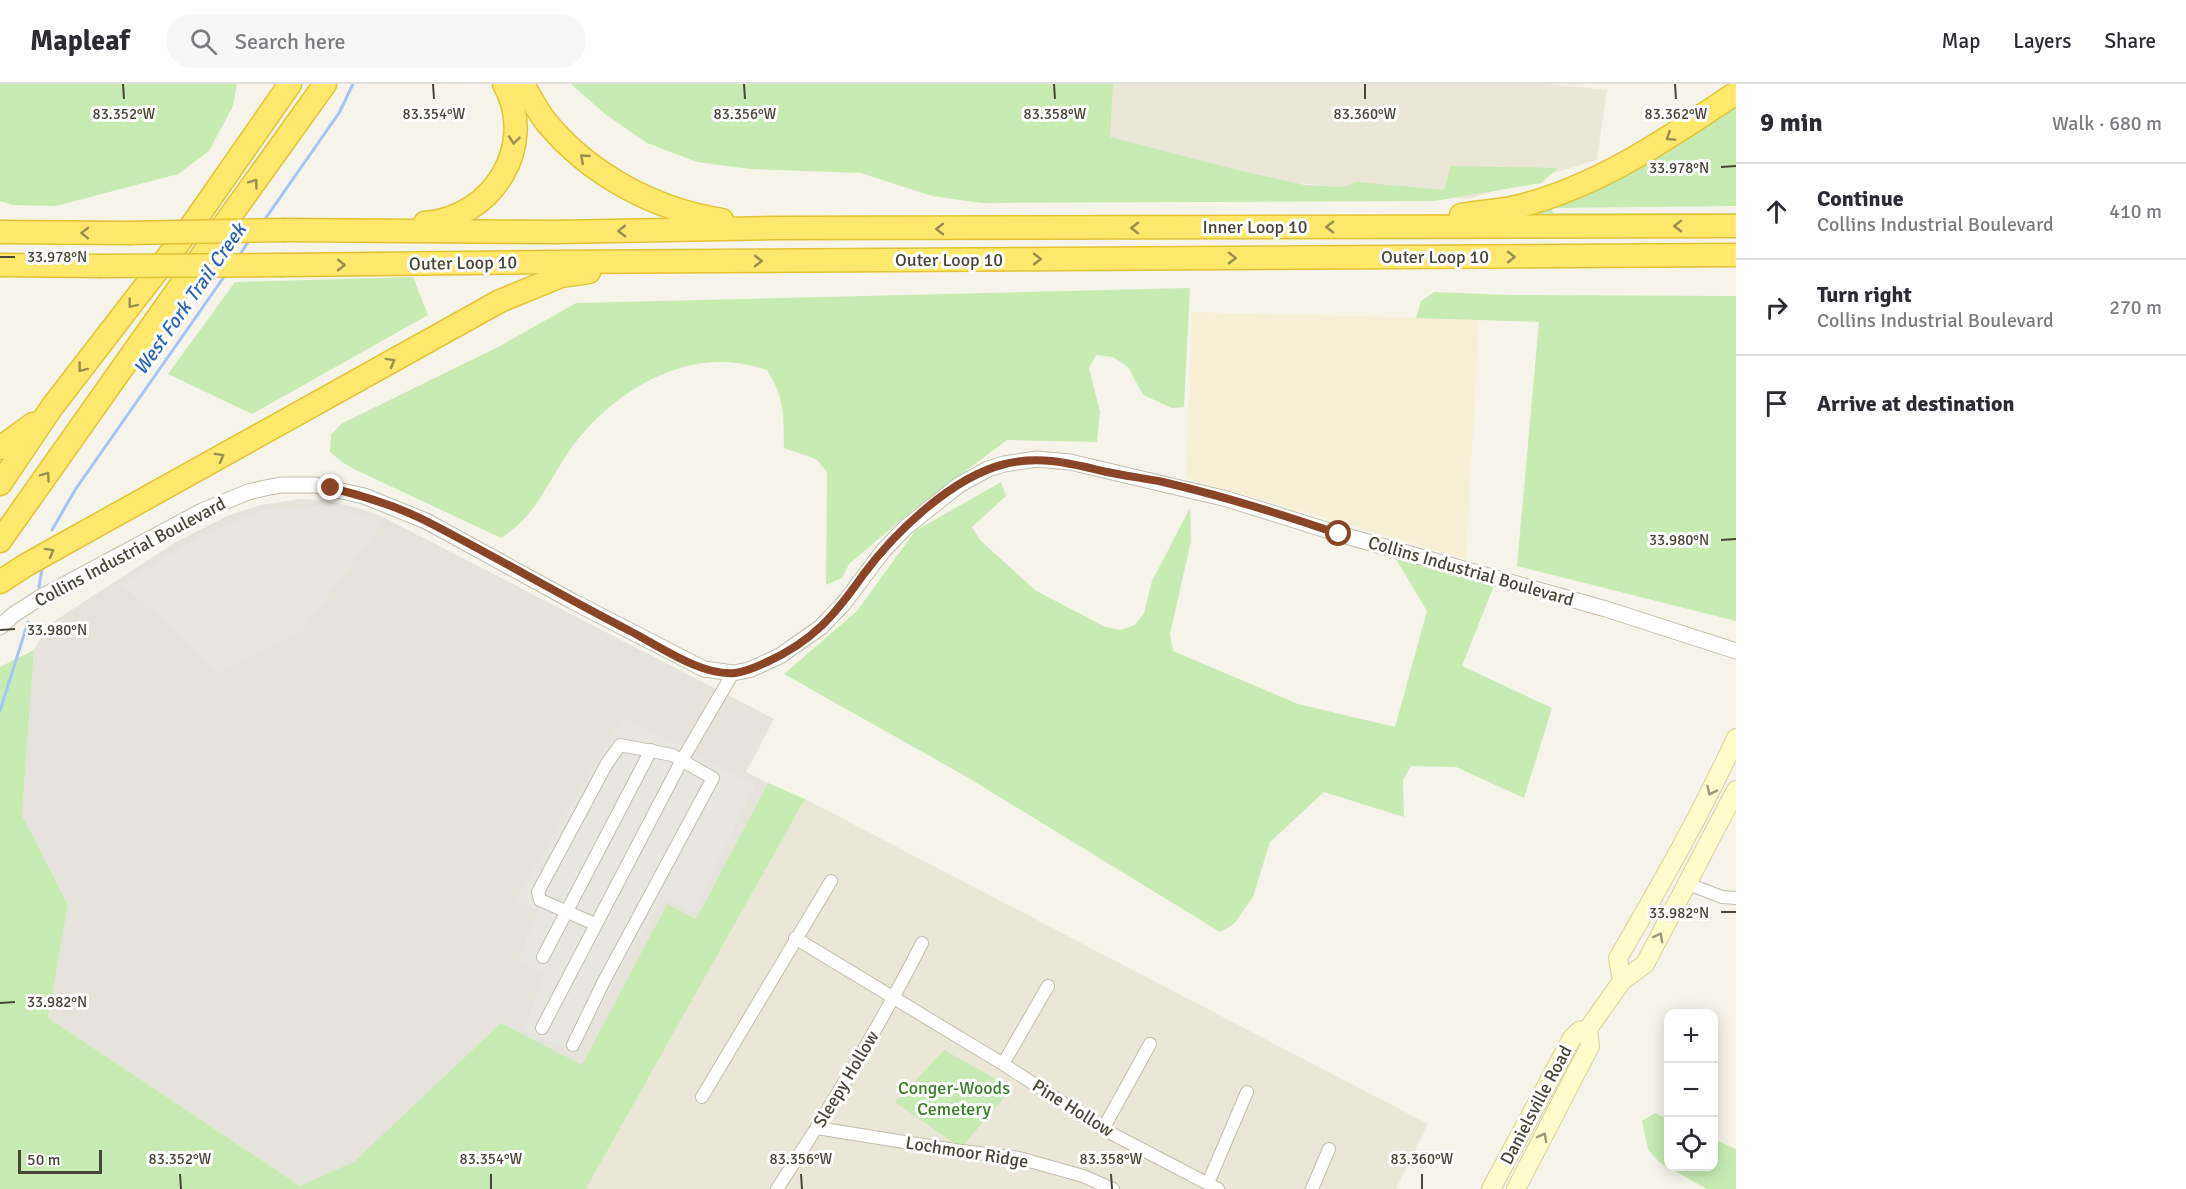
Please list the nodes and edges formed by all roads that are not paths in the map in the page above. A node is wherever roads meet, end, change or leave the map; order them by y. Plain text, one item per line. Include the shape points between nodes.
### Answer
1 (270, 84) edge
2 (290, 84) edge
3 (325, 84) edge
4 (504, 84) edge
5 (523, 84) edge
6 (1736, 93) edge
7 (228, 172) junction
8 (1736, 226) edge
9 (1389, 227) junction
10 (774, 228) junction
11 (0, 229) edge
12 (342, 230) junction
13 (1736, 255) edge
14 (699, 261) junction
15 (0, 265) edge
16 (52, 407) junction
17 (0, 448) edge
18 (0, 484) edge
19 (0, 541) edge
20 (0, 582) edge
21 (0, 627) edge
22 (1736, 651) edge
23 (733, 673) junction
24 (1736, 738) edge
25 (651, 750) junction
26 (682, 760) junction
27 (1736, 790) edge
28 (831, 881) dead end
29 (1688, 884) junction
30 (1736, 898) edge
31 (566, 913) junction
32 (595, 924) junction
33 (795, 938) junction
34 (922, 943) dead end
35 (543, 957) dead end
36 (1622, 981) junction
37 (1048, 986) dead end
38 (894, 998) junction
39 (542, 1028) dead end
40 (1588, 1029) junction
41 (1150, 1044) dead end
42 (573, 1045) dead end
43 (1003, 1064) junction
44 (1247, 1092) dead end
45 (702, 1097) dead end
46 (817, 1128) junction
47 (1103, 1129) junction
48 (1329, 1149) dead end
49 (1213, 1186) edge
50 (777, 1189) edge
51 (1113, 1189) edge
52 (1312, 1189) edge
53 (1491, 1189) edge
54 (1516, 1189) edge

1 - 7 highway
2 - 7 highway
19 -> 3 highway
4 -> 12 highway via 513,107 515,139 506,171 485,197 468,210 430,223
10 -> 5 highway via 668,208 602,174 547,123
6 -> 9 highway via 1665,141 1581,185 1516,207
7 -> 16 highway via 187,232
8 -> 9 highway, Inner Loop 10
9 -> 10 highway, Inner Loop 10
10 -> 12 highway
12 -> 11 highway, bridge via 128,233
14 -> 13 highway, Outer Loop 10
15 -> 14 highway, Outer Loop 10, bridge
20 -> 14 highway via 500,301 561,276
16 - 17 highway
16 - 18 highway
21 - 23 street, Collins Industrial Boulevard via 41,597 202,511 265,488 315,485 364,496 426,521 704,669
22 - 23 street, Collins Industrial Boulevard via 1227,498 1070,462 1037,459 1004,464 959,485 906,527 821,627 780,656
23 - 26 street
24 -> 36 main road via 1677,857 1618,958
25 - 26 street
25 - 31 street
25 - 31 street via 620,745 538,892 540,900
26 - 32 street
26 - 42 street via 713,778
27 - 29 main road, Danielsville Road
28 - 33 street
29 - 30 street
36 -> 29 main road, Danielsville Road via 1645,964
31 - 32 street
31 - 35 street
32 - 39 street
33 - 38 street, Pine Hollow
33 - 45 street
34 - 38 street
36 - 40 main road, Danielsville Road
37 - 43 street
38 - 43 street, Pine Hollow
38 - 46 street, Sleepy Hollow
40 - 53 main road, Danielsville Road via 1572,1038
54 -> 40 main road, Danielsville Road via 1590,1046
41 - 47 street
43 - 47 street, Pine Hollow
44 - 49 street, Pine Hollow
46 - 50 street, Sleepy Hollow
46 - 51 street, Lochmoor Ridge via 1019,1158
47 - 49 street, Pine Hollow
48 - 52 street

